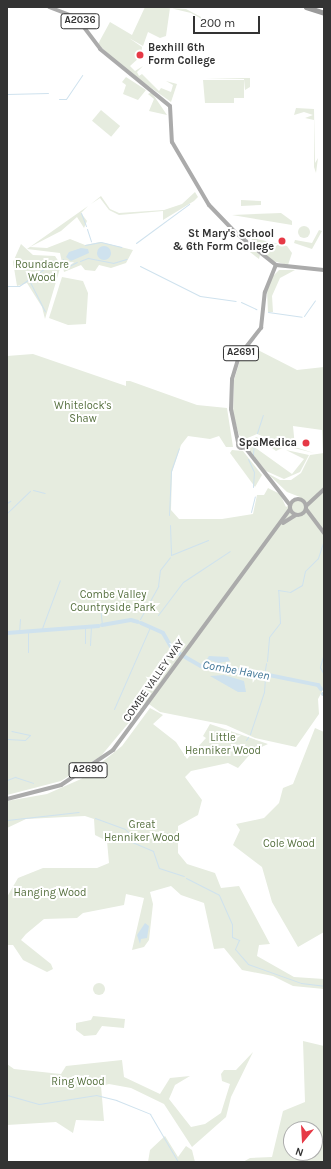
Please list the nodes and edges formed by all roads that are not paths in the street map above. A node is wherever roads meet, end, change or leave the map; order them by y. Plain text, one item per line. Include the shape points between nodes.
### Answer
1 (49, 7) edge
2 (306, 7) edge
3 (324, 13) edge
4 (276, 265) junction
5 (324, 270) edge
6 (324, 489) edge
7 (283, 493) junction
8 (317, 494) junction
9 (295, 500) junction
10 (301, 500) junction
11 (290, 507) junction
12 (306, 507) junction
13 (296, 515) junction
14 (302, 515) junction
15 (314, 521) junction
16 (279, 526) junction
17 (324, 533) edge
18 (7, 798) edge

1 - 4 main road, A2036 via 77,18 100,49 170,106 170,139 202,195 237,234
2 - 3 highway
4 - 5 main road
4 - 7 main road, A2691 via 265,292 260,328 239,356 232,379 231,409 243,446
6 - 8 main road
7 - 9 main road
7 - 11 main road
8 - 10 main road
8 - 12 main road
9 - 10 main road
9 - 11 main road
10 - 12 main road
11 - 13 main road
11 - 16 main road, COMBE VALLEY WAY / A2690
12 - 14 main road
12 - 15 main road
13 - 14 main road
13 - 16 main road, COMBE VALLEY WAY / A2690
14 - 15 main road
15 - 17 main road
16 - 18 main road, COMBE VALLEY WAY / A2690 via 121,742 94,766 49,790

